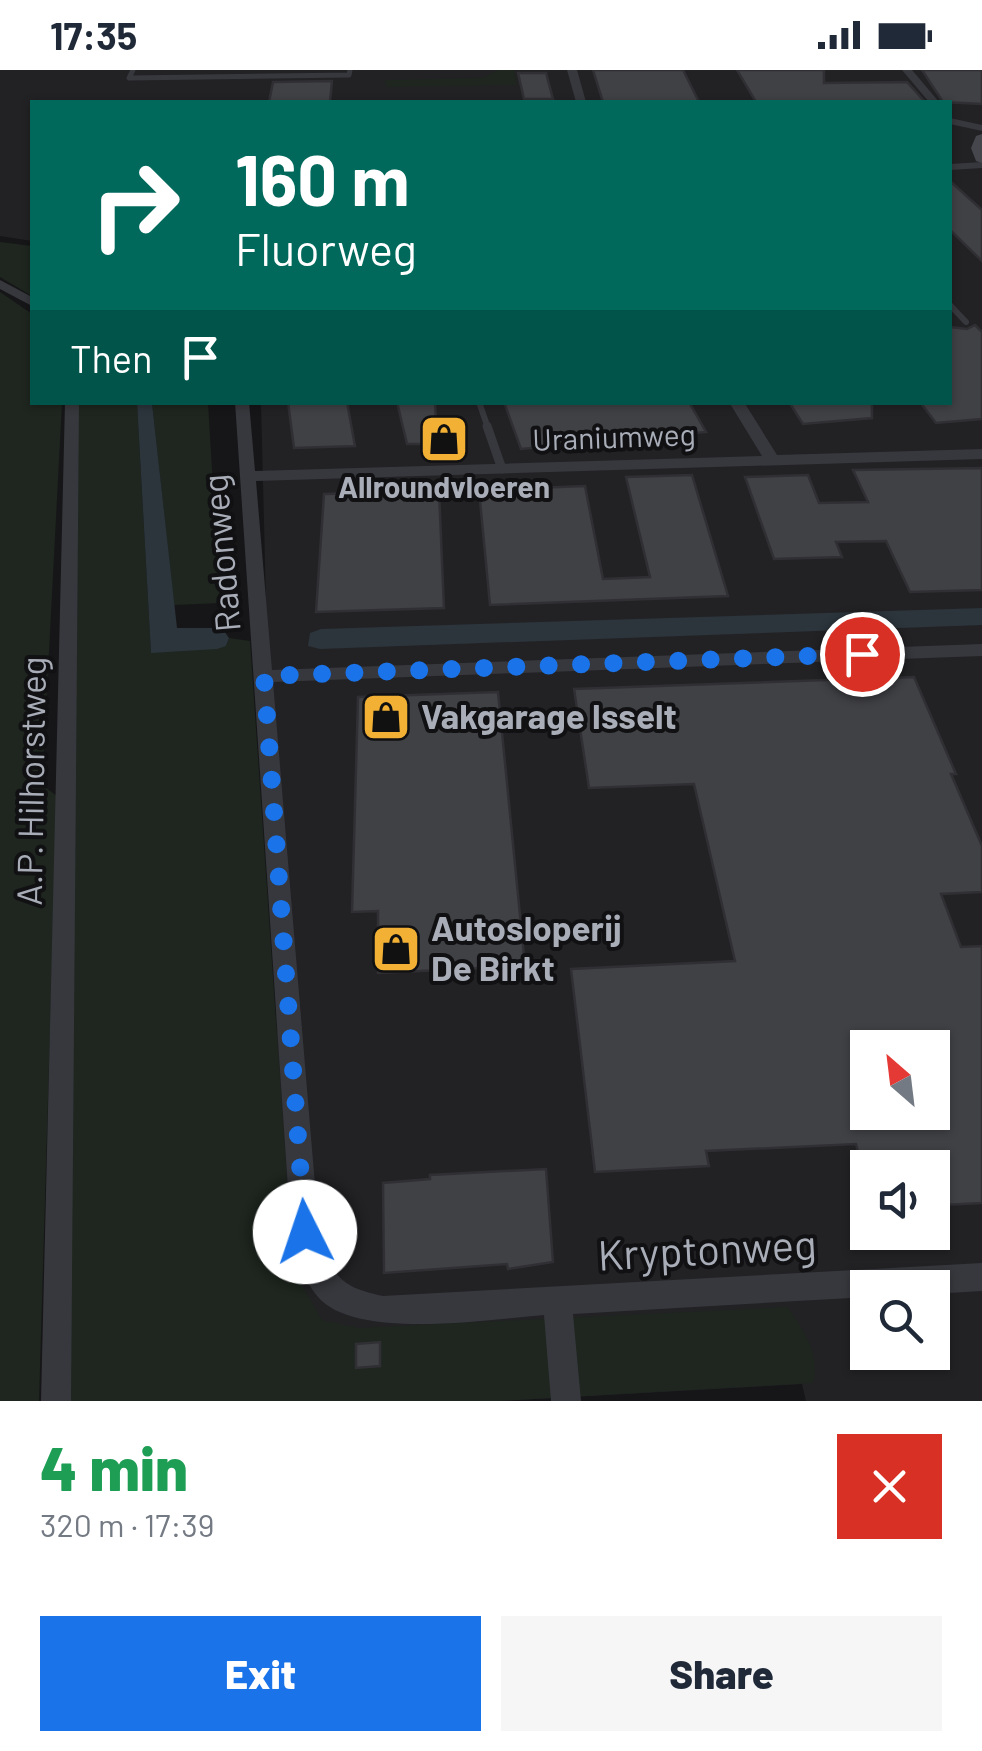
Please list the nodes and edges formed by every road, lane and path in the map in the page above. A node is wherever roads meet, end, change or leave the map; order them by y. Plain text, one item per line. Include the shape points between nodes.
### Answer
1 (133, 70) edge
2 (350, 70) edge
3 (572, 70) edge
4 (907, 70) edge
5 (580, 100) edge
6 (932, 100) edge
7 (952, 121) edge
8 (982, 128) edge
9 (982, 138) edge
10 (982, 162) edge
11 (952, 167) edge
12 (0, 284) edge
13 (30, 301) edge
14 (952, 307) edge
15 (966, 322) dead end
16 (72, 405) edge
17 (242, 405) edge
18 (480, 405) edge
19 (738, 405) edge
20 (982, 454) edge
21 (772, 460) junction
22 (502, 470) junction
23 (248, 476) junction
24 (982, 650) edge
25 (264, 676) junction
26 (982, 1277) edge
27 (328, 1292) joint
28 (557, 1301) junction
29 (56, 1401) edge
30 (566, 1401) edge

1 - 2 lane via 130,78
3 - 5 street
4 - 6 street
7 - 8 street
9 - 10 street
10 - 11 street
12 - 13 street
14 - 15 lane
16 - 29 street, A.P. Hilhorstweg
17 - 23 street, Radonweg
18 - 22 lane
19 - 21 street
20 - 21 street, Uraniumweg
21 - 22 street, Uraniumweg
22 - 23 street, Uraniumweg
23 - 25 street, Radonweg
24 - 25 street
25 - 27 street, Radonweg via 305,1232
26 - 28 street, Kryptonweg
27 - 28 street, Kryptonweg via 350,1305 383,1310
28 - 30 street, Kryptonweg

